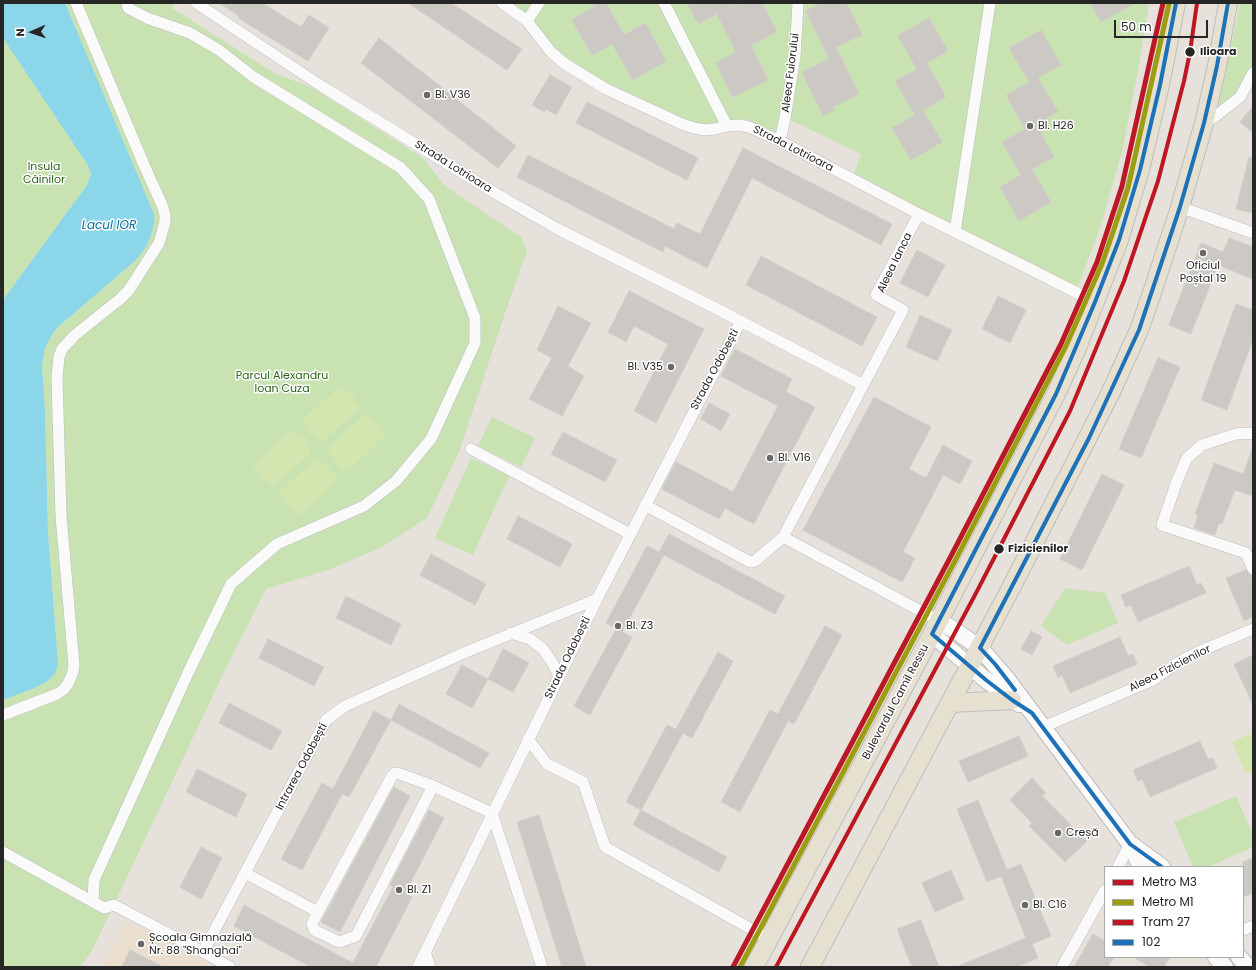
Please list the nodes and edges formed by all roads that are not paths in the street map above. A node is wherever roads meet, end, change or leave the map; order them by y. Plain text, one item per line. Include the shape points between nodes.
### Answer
1 (76, 3) edge
2 (127, 3) edge
3 (196, 3) edge
4 (502, 3) edge
5 (539, 3) edge
6 (664, 3) edge
7 (798, 3) edge
8 (990, 3) edge
9 (1176, 3) edge
10 (1228, 3) edge
11 (527, 21) junction
12 (1253, 73) edge
13 (1204, 123) junction
14 (727, 126) junction
15 (780, 141) junction
16 (1180, 207) junction
17 (919, 214) junction
18 (955, 232) junction
19 (1253, 233) edge
20 (1095, 302) junction
21 (741, 321) junction
22 (863, 385) junction
23 (1253, 434) edge
24 (471, 449) dead end
25 (645, 505) junction
26 (630, 534) junction
27 (783, 537) junction
28 (1253, 569) edge
29 (597, 599) junction
30 (932, 623) junction
31 (1253, 629) edge
32 (511, 633) junction
33 (980, 648) junction
34 (970, 667) junction
35 (559, 677) junction
36 (1012, 700) junction
37 (950, 703) junction
38 (1032, 713) junction
39 (3, 715) edge
40 (1043, 727) junction
41 (528, 739) junction
42 (433, 786) junction
43 (492, 813) junction
44 (1130, 844) junction
45 (3, 852) edge
46 (1119, 866) edge
47 (1141, 866) edge
48 (1161, 866) edge
49 (245, 873) junction
50 (1104, 892) edge
51 (93, 901) junction
52 (318, 912) junction
53 (769, 939) junction
54 (203, 952) junction
55 (425, 952) junction
56 (1217, 958) edge
57 (1240, 958) edge
58 (230, 967) edge
59 (418, 967) edge
60 (430, 967) edge
61 (542, 967) edge
62 (754, 967) edge
63 (810, 967) edge
64 (1062, 967) edge
65 (1225, 967) edge
66 (1248, 967) edge

1 - 39 street via 165,215 159,243 129,290 75,335 62,349 59,357 57,378 61,516 74,665 71,678 63,690 50,698
2 - 51 street via 128,8 146,18 190,33 219,50 252,76 401,168 429,199 475,318 475,343 431,439 396,481 364,506 277,544 231,584 94,880
3 - 21 street, Strada Lotrioara via 324,87 495,193 556,228
4 - 11 street, Strada Lotrioara
5 - 11 street
6 - 14 street
7 - 15 street, Aleea Fuiorului via 795,56
8 - 18 street
9 - 20 main road, Bulevardul Camil Ressu via 1140,170 1119,240
10 - 13 main road
11 - 14 street, Strada Lotrioara via 551,52 565,64 606,89 694,128 705,130
12 - 13 street via 1240,97
13 - 16 main road
14 - 15 street, Strada Lotrioara via 749,127
15 - 17 street, Strada Lotrioara
16 - 19 street
16 - 33 main road via 1139,330 1110,394
17 - 18 street, Strada Lotrioara
17 - 22 street, Aleea Ianca via 876,295 903,310
18 - 20 street, Strada Lotrioara
20 - 30 main road, Bulevardul Camil Ressu via 1056,394
21 - 22 street
21 - 25 street, Strada Odobești
22 - 27 street, Aleea Ianca
23 - 28 street via 1236,434 1202,445 1187,458 1162,525 1246,553
24 - 26 street
25 - 26 street, Strada Odobești
25 - 27 street via 750,562
26 - 29 street, Strada Odobești
27 - 30 street
29 - 32 street, Intrarea Odobești
29 - 35 street, Strada Odobești
30 - 33 street via 956,631
30 - 34 street
30 - 53 main road, Bulevardul Camil Ressu
31 - 40 street, Aleea Fizicienilor via 1177,663 1153,680
32 - 35 street via 530,639 542,648
32 - 49 street, Intrarea Odobești via 345,706 326,720
33 - 34 main road
33 - 38 street
34 - 36 street
34 - 37 main road
35 - 41 street, Strada Odobești
36 - 37 main road
36 - 38 street
37 - 63 main road
38 - 40 street
40 - 44 street
41 - 43 street, Strada Odobești
41 - 53 street via 547,764 583,782 606,847
42 - 43 street
42 - 52 street via 400,774 395,773 392,776
42 - 52 street via 356,936 340,942 314,930 312,924
43 - 55 street, Strada Odobești
43 - 61 street
44 - 46 street
44 - 47 street
44 - 48 street
45 - 51 street
49 - 52 street
49 - 54 street, Intrarea Odobești
50 - 64 street
51 - 54 street via 104,908 114,905
53 - 62 main road, Bulevardul Camil Ressu
54 - 58 street
55 - 59 street, Strada Odobești
55 - 60 street
56 - 65 street
57 - 66 street

